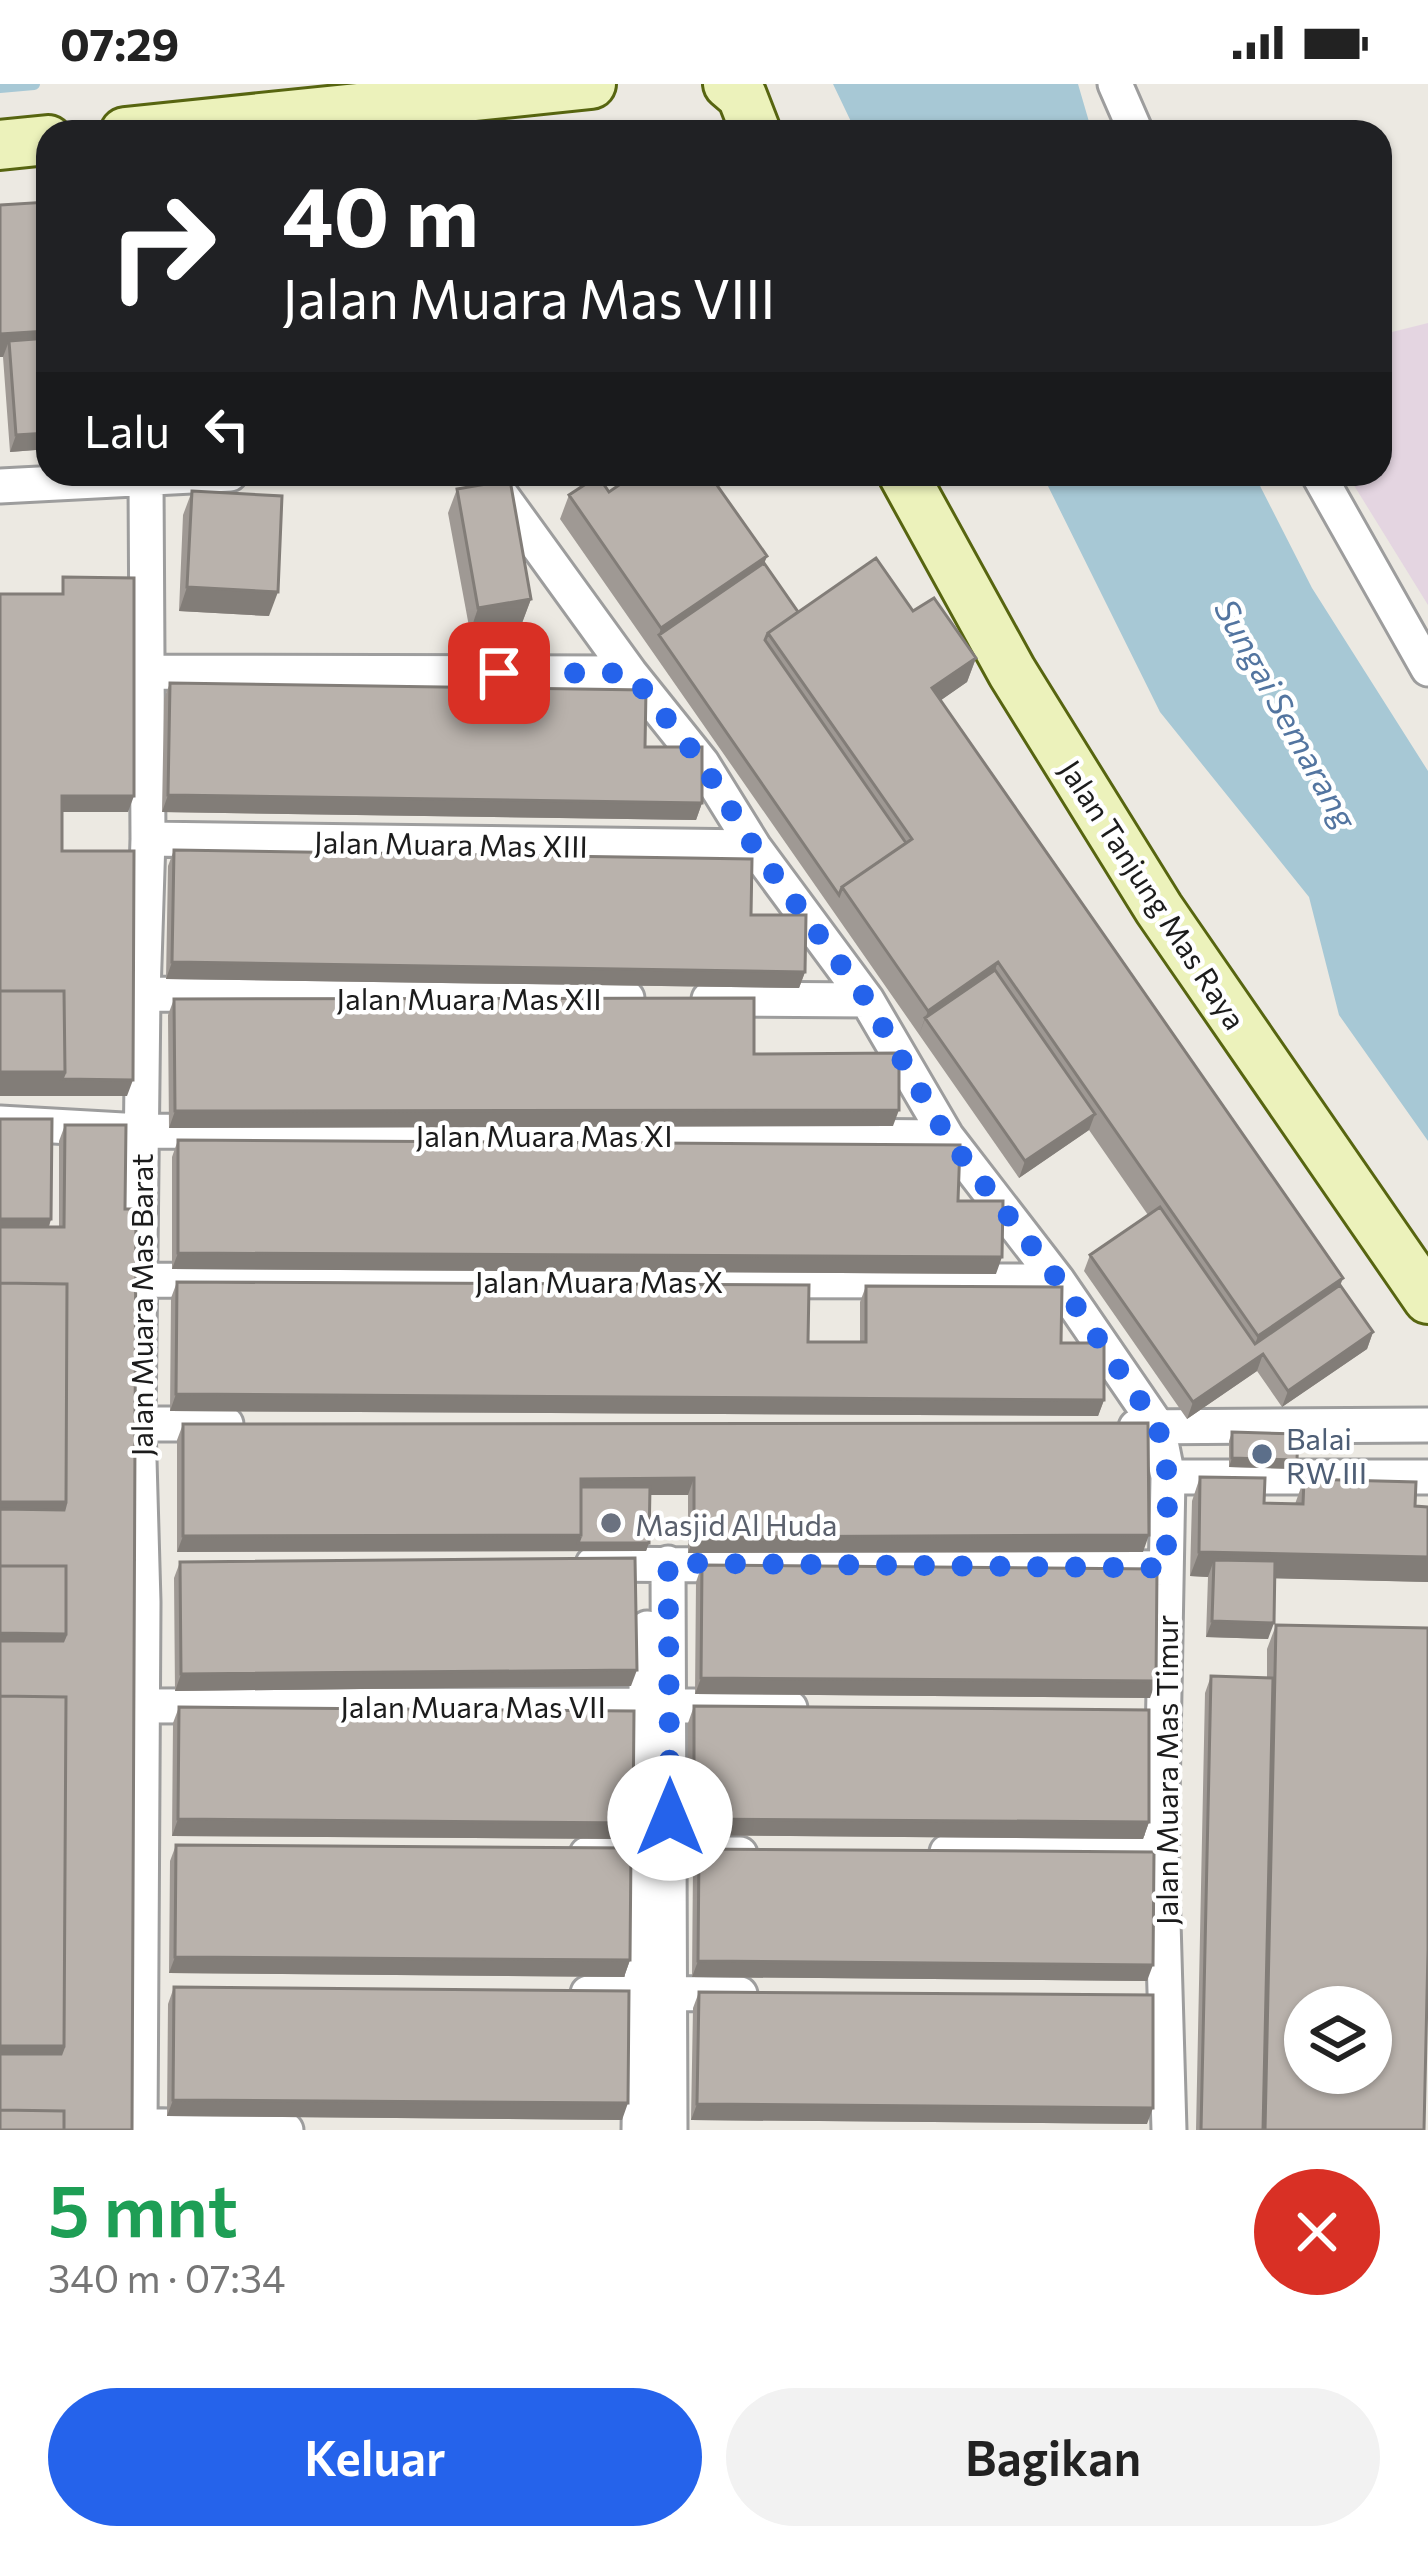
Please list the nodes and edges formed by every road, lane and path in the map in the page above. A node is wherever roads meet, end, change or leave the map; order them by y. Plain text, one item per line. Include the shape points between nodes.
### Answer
1 (591, 84) edge
2 (728, 84) edge
3 (1115, 84) edge
4 (242, 120) edge
5 (751, 120) edge
6 (1131, 120) edge
7 (36, 141) edge
8 (0, 145) edge
9 (36, 485) edge
10 (0, 486) edge
11 (146, 486) edge
12 (494, 486) edge
13 (910, 486) edge
14 (1325, 486) edge
15 (1428, 669) edge
16 (148, 672) junction
17 (630, 673) junction
18 (148, 839) junction
19 (754, 847) junction
20 (143, 994) junction
21 (867, 1000) junction
22 (0, 1123) edge
23 (141, 1131) junction
24 (947, 1137) junction
25 (141, 1280) junction
26 (1058, 1280) junction
27 (1428, 1299) edge
28 (138, 1424) junction
29 (256, 1424) edge
30 (1428, 1425) edge
31 (1111, 1427) edge
32 (1158, 1427) junction
33 (1168, 1477) junction
34 (1428, 1477) edge
35 (658, 1563) junction
36 (555, 1565) edge
37 (1166, 1568) junction
38 (657, 1705) junction
39 (142, 1706) junction
40 (826, 1708) edge
41 (908, 1852) edge
42 (1162, 1852) junction
43 (548, 1853) edge
44 (779, 1854) edge
45 (657, 1855) junction
46 (548, 1993) edge
47 (656, 1994) junction
48 (763, 1994) edge
49 (140, 2128) edge
50 (286, 2130) edge
51 (639, 2130) edge
52 (670, 2130) edge
53 (1168, 2130) edge

1 - 4 street
2 - 5 street
3 - 6 street
7 - 8 street
9 - 10 street
11 - 16 street, Jalan Muara Mas Barat
12 - 17 street, Jalan Muara Mas Timur
13 - 27 street, Jalan Tanjung Mas Raya via 1012,672 1159,909
14 - 15 street
16 - 17 street
16 - 18 street, Jalan Muara Mas Barat
17 - 19 street, Jalan Muara Mas Timur via 702,763
18 - 19 street, Jalan Muara Mas XIII
18 - 20 street, Jalan Muara Mas Barat
19 - 21 street, Jalan Muara Mas Timur
20 - 21 street, Jalan Muara Mas XII
20 - 23 street, Jalan Muara Mas Barat
21 - 24 street, Jalan Muara Mas Timur
22 - 23 street, Jalan Muara Mas XI
23 - 24 street, Jalan Muara Mas XI
23 - 25 street, Jalan Muara Mas Barat
24 - 26 street, Jalan Muara Mas Timur
25 - 26 street, Jalan Muara Mas X
25 - 28 street, Jalan Muara Mas Barat
26 - 32 street, Jalan Muara Mas Timur
28 - 29 street
28 - 39 street, Jalan Muara Mas Barat via 153,1572
30 - 32 street
31 - 32 street
32 - 33 street, Jalan Muara Mas Timur
33 - 34 street
33 - 37 street, Jalan Muara Mas Timur
35 - 36 street
35 - 37 street
35 - 38 street
37 - 42 street, Jalan Muara Mas Timur via 1152,1716
38 - 39 street, Jalan Muara Mas VII
38 - 40 street, Jalan Muara Mas VII
38 - 45 street
39 - 49 street, Jalan Muara Mas Barat via 154,1990
41 - 42 street
42 - 53 street, Jalan Muara Mas Timur via 1155,1997
43 - 45 street
44 - 45 street
45 - 47 street
46 - 47 street
47 - 48 street
47 - 51 street
47 - 52 street
49 - 50 street

